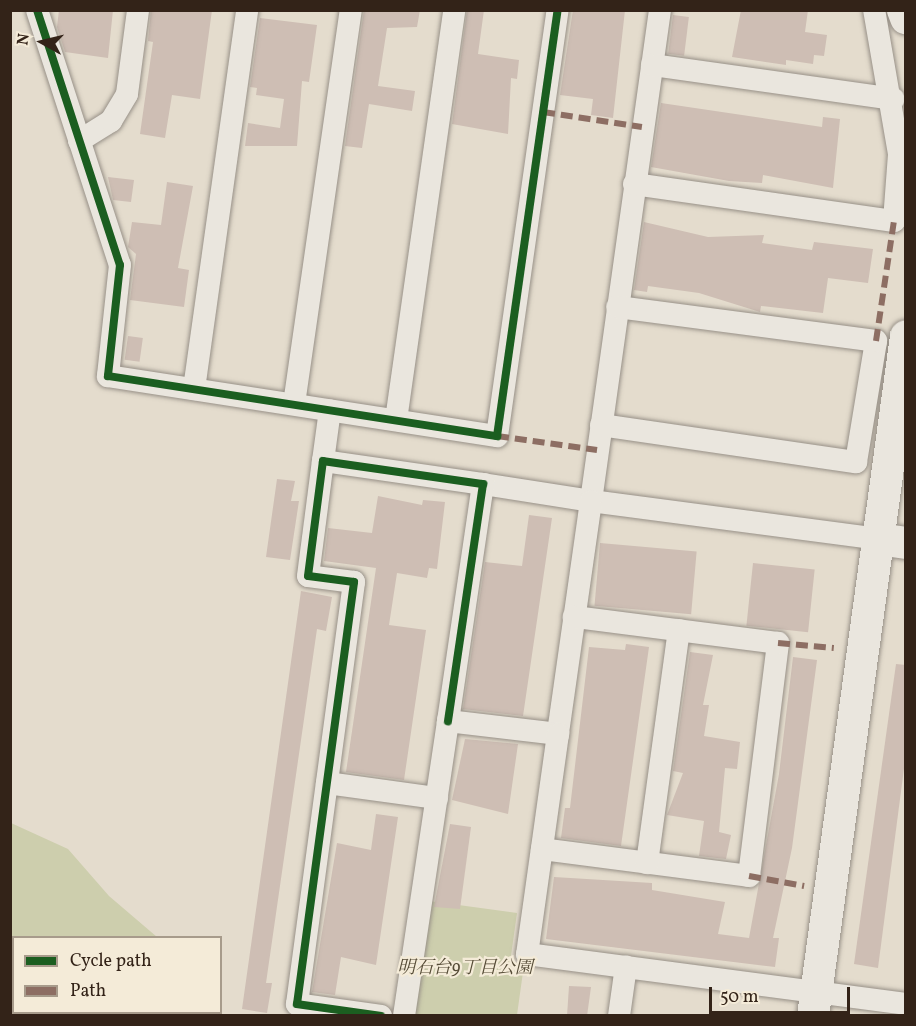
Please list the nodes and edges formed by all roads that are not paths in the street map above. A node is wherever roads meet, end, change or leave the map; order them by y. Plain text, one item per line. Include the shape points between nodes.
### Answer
1 (37, 10) edge
2 (138, 10) edge
3 (247, 10) edge
4 (351, 10) edge
5 (454, 10) edge
6 (558, 10) edge
7 (660, 10) edge
8 (874, 10) edge
9 (903, 10) edge
10 (906, 18) edge
11 (652, 65) junction
12 (894, 99) junction
13 (79, 141) junction
14 (634, 184) junction
15 (617, 307) junction
16 (906, 336) edge
17 (194, 389) junction
18 (294, 404) junction
19 (330, 410) junction
20 (396, 420) junction
21 (601, 425) junction
22 (323, 460) junction
23 (483, 484) junction
24 (591, 501) junction
25 (892, 541) edge
26 (574, 617) junction
27 (679, 630) junction
28 (448, 721) junction
29 (558, 734) junction
30 (327, 783) junction
31 (437, 798) junction
32 (542, 849) junction
33 (647, 862) junction
34 (626, 966) junction
35 (814, 1004) edge
36 (906, 1004) edge
37 (381, 1016) edge
38 (404, 1016) edge
39 (619, 1016) edge

1 - 13 street
2 - 13 street via 124,101 111,121
3 - 17 street
4 - 18 street
5 - 20 street
6 - 20 street via 497,436
7 - 11 street
8 - 12 street
9 - 10 street
11 - 12 street
11 - 14 street
12 - 14 street via 899,154 894,221
13 - 17 street via 120,265 108,376
14 - 15 street
15 - 21 street
15 - 21 street via 876,341 856,462
16 - 25 street
17 - 18 street
18 - 19 street
19 - 20 street
19 - 22 street
21 - 24 street
22 - 23 street
22 - 30 street via 308,576 354,582
23 - 24 street
23 - 28 street
24 - 25 street
24 - 26 street
25 - 35 street
26 - 27 street
26 - 29 street
27 - 33 street
27 - 33 street via 778,643 748,876
28 - 29 street
28 - 31 street
29 - 32 street
30 - 31 street
30 - 37 street via 297,1004
31 - 38 street
32 - 33 street
32 - 34 street via 527,954
34 - 35 street
34 - 39 street
35 - 36 street

